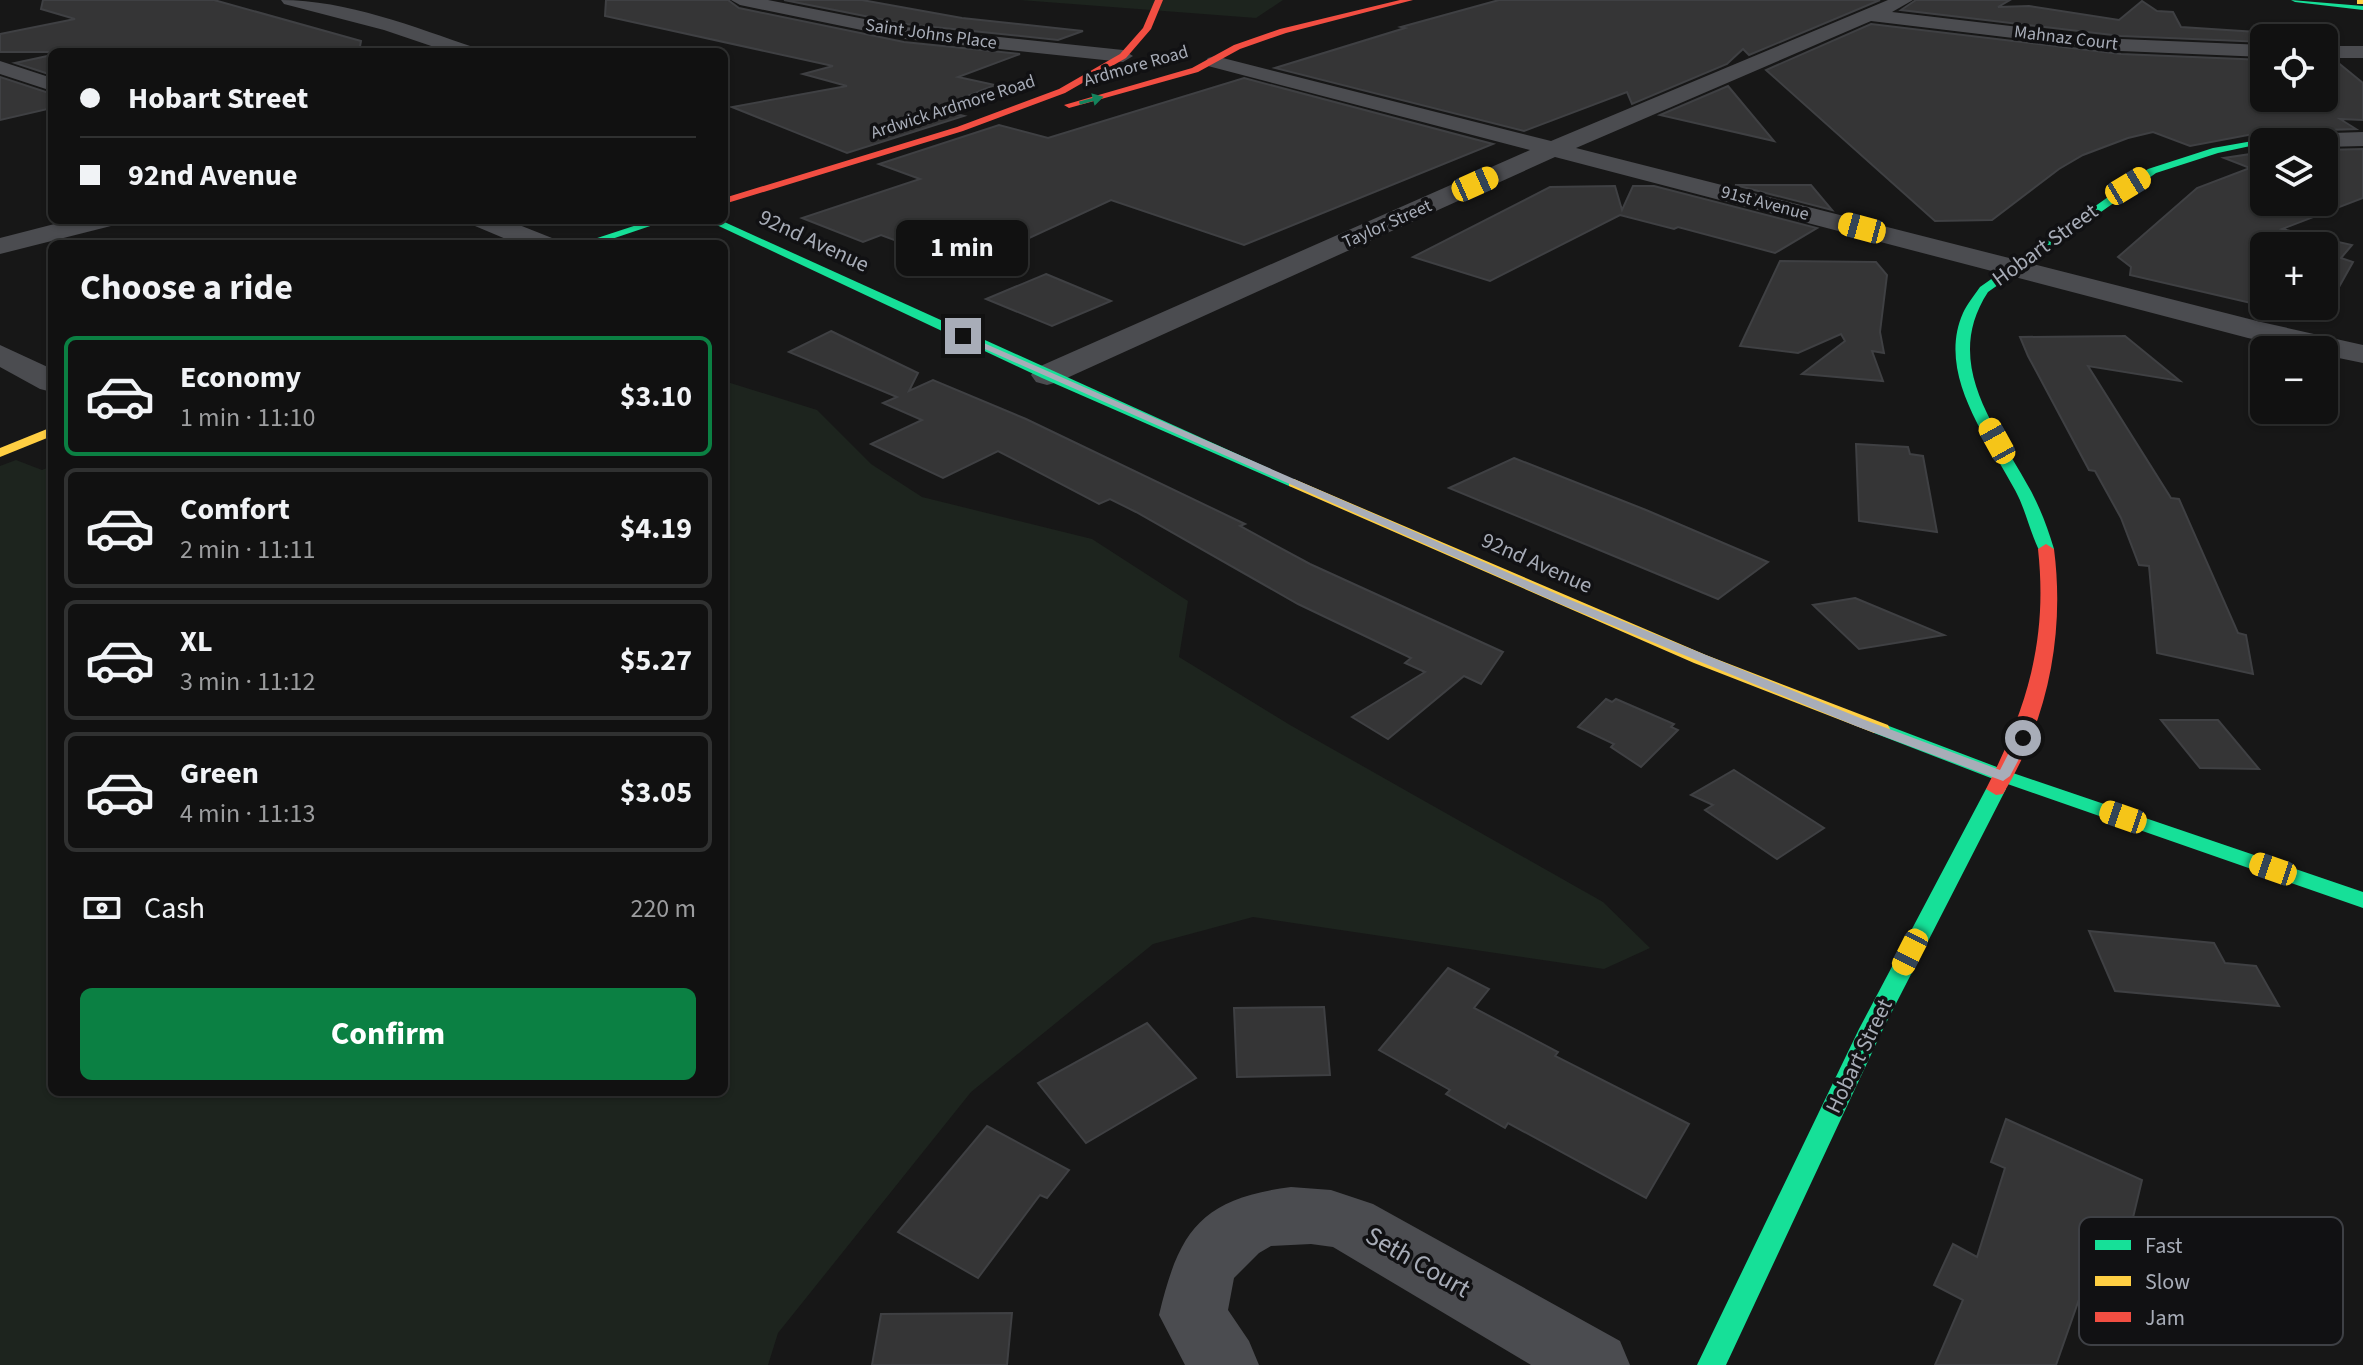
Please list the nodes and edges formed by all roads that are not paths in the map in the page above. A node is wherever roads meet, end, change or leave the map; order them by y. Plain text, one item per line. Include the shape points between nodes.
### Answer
1 (290, 0) edge
2 (740, 0) edge
3 (1159, 0) edge
4 (1409, 0) edge
5 (1904, 0) edge
6 (2295, 0) edge
7 (2326, 0) edge
8 (2362, 5) edge
9 (390, 9) dead end
10 (1870, 15) junction
11 (362, 19) junction
12 (456, 48) edge
13 (2250, 50) edge
14 (2338, 52) edge
15 (2363, 52) edge
16 (1123, 56) junction
17 (1148, 56) dead end
18 (1172, 56) dead end
19 (1215, 62) junction
20 (0, 67) edge
21 (48, 84) edge
22 (960, 129) junction
23 (2363, 139) edge
24 (2338, 140) edge
25 (2250, 144) edge
26 (1555, 148) junction
27 (728, 200) edge
28 (86, 224) edge
29 (494, 224) edge
30 (650, 224) edge
31 (720, 224) edge
32 (532, 240) edge
33 (598, 240) edge
34 (0, 246) edge
35 (2015, 268) junction
36 (0, 354) edge
37 (2363, 354) edge
38 (1047, 375) junction
39 (48, 380) edge
40 (48, 433) edge
41 (0, 453) edge
42 (2003, 776) junction
43 (2363, 900) edge
44 (1224, 1365) edge
45 (1595, 1365) edge
46 (1711, 1365) edge

1 - 11 street
2 - 16 street, Saint Johns Place via 905,33
3 - 16 street, Ardwick Ardmore Road via 1147,29
4 - 19 street, Ardmore Road via 1256,40
5 - 10 street, Taylor Street
6 - 8 street
7 - 8 street
9 - 11 street
10 - 13 street, Mahnaz Court via 2121,45
10 - 26 street, Taylor Street
11 - 12 street
14 - 15 street
16 - 17 street
16 - 22 street, Ardwick Ardmore Road via 1062,91
18 - 19 street
22 -> 19 street, Ardmore Road via 1154,83
19 - 26 street, 91st Avenue
20 - 21 street
22 - 27 street, Ardwick Ardmore Road
23 - 24 street, Hobart Street
25 - 35 street, Hobart Street via 2152,171
26 - 35 street, 91st Avenue
26 - 38 street, Taylor Street
28 - 34 street
29 - 32 street
30 - 33 street
31 - 38 street, 92nd Avenue
35 - 37 street, 91st Avenue
35 - 42 street, Hobart Street via 1974,301 1966,317 1962,359 1970,393 2037,515 2053,593 2047,656 2035,704
36 - 39 street
38 - 42 street, 92nd Avenue via 1700,659
40 - 41 street
42 - 43 street, 92nd Avenue
42 - 46 street, Hobart Street via 1871,1029
44 - 45 street, Seth Court via 1193,1315 1205,1263 1230,1236 1255,1221 1281,1215 1325,1215 1350,1224

